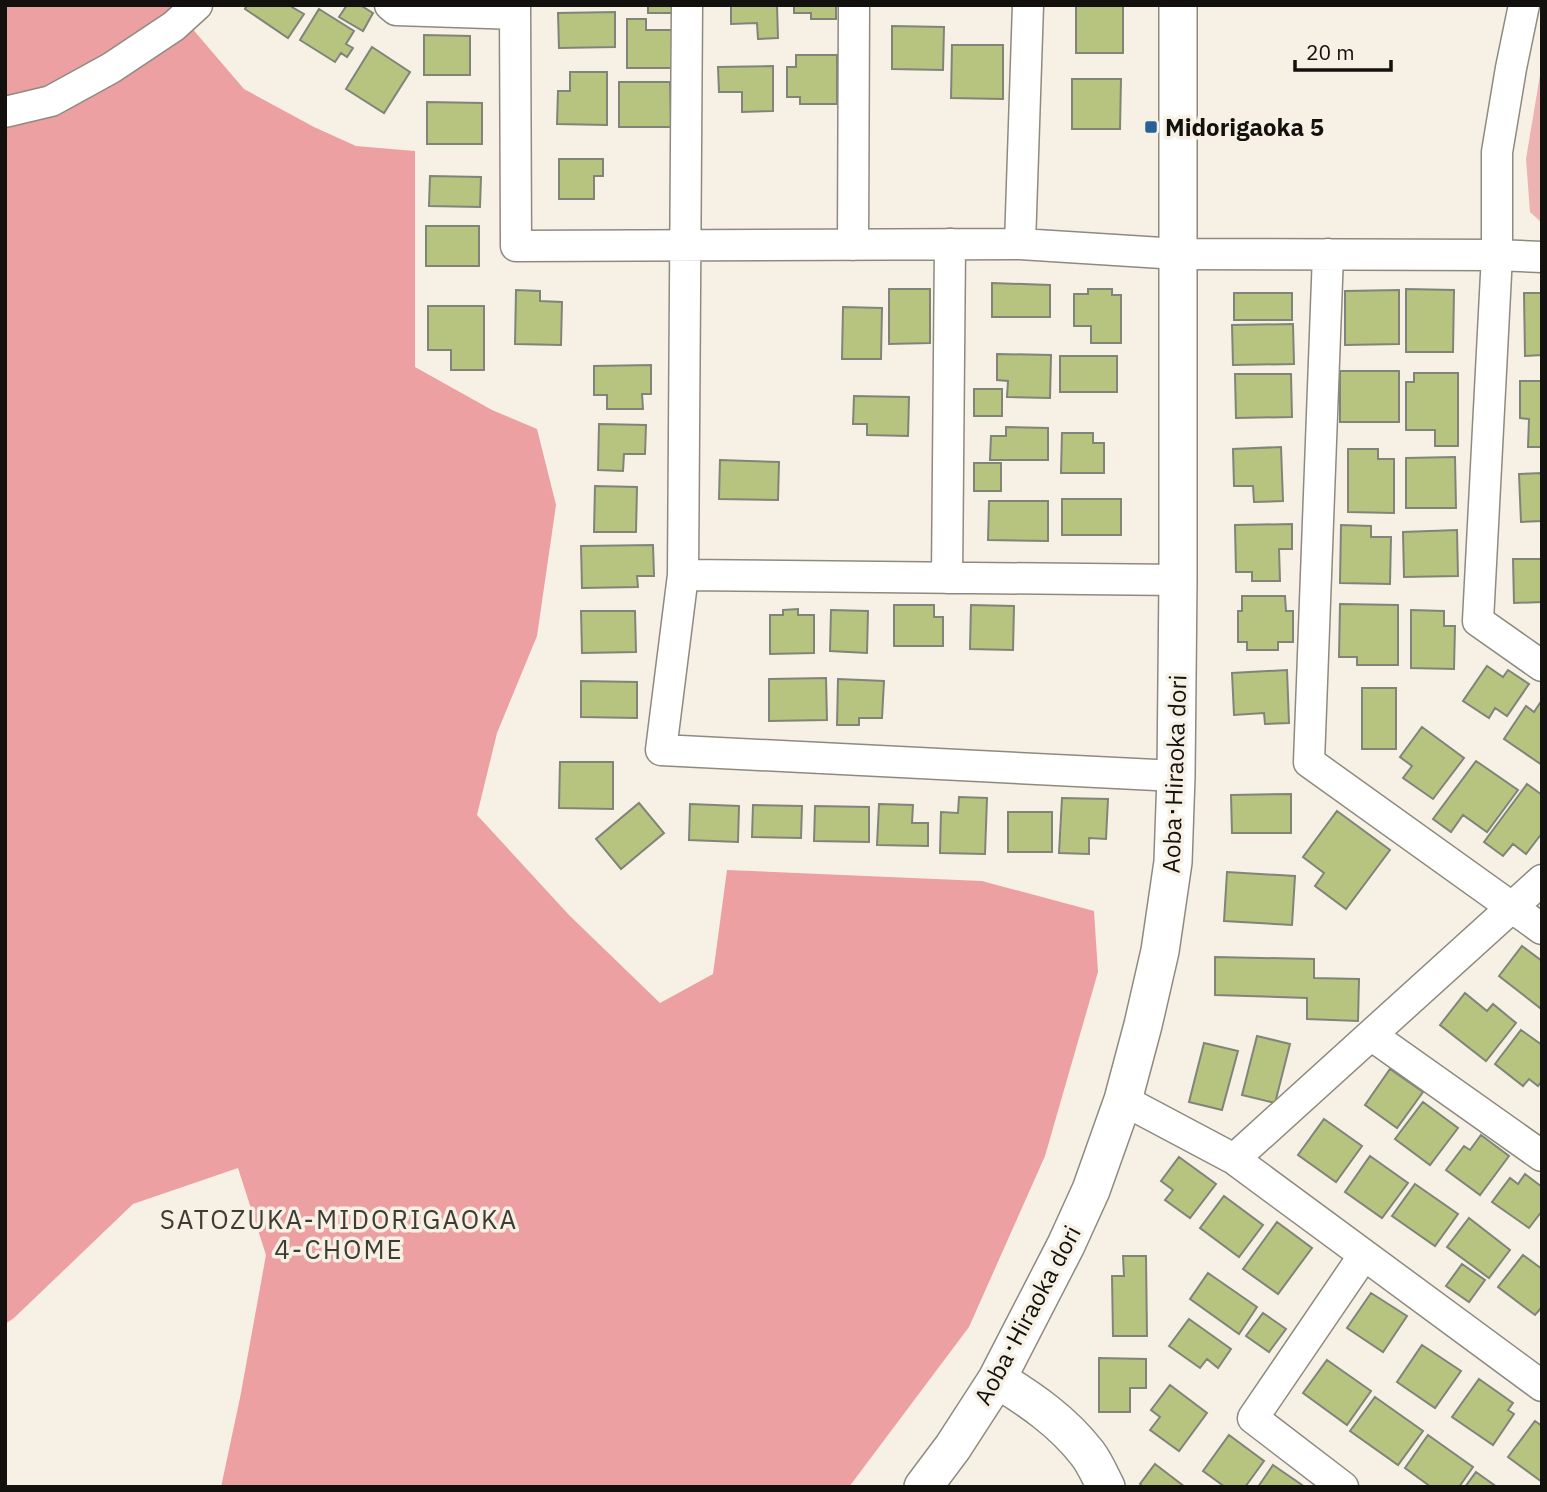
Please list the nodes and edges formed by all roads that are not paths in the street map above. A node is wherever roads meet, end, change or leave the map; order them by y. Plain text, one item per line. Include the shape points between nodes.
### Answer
1 (197, 5) edge
2 (390, 5) edge
3 (687, 5) edge
4 (854, 5) edge
5 (1028, 5) edge
6 (1178, 5) edge
7 (1524, 5) edge
8 (515, 10) edge
9 (5, 112) edge
10 (950, 244) junction
11 (1020, 244) junction
12 (686, 245) junction
13 (853, 245) junction
14 (1178, 254) junction
15 (1328, 254) junction
16 (1497, 255) junction
17 (1542, 257) edge
18 (683, 575) junction
19 (947, 578) junction
20 (1178, 580) junction
21 (1542, 666) edge
22 (1176, 776) junction
23 (1542, 880) edge
24 (1511, 906) junction
25 (1542, 929) edge
26 (1371, 1035) junction
27 (1123, 1100) junction
28 (1542, 1156) edge
29 (1234, 1159) junction
30 (1364, 1255) junction
31 (998, 1379) junction
32 (1542, 1386) edge
33 (923, 1487) edge
34 (1106, 1487) edge
35 (1343, 1487) edge

1 - 9 street via 174,26 51,101
2 - 8 street via 396,10
3 - 12 street
4 - 13 street
5 - 11 street
6 - 14 street, Aoba･Hiraoka dori
7 - 16 street via 1497,152
8 - 12 street via 516,246
10 - 11 street
10 - 13 street
10 - 19 street
11 - 14 street
12 - 13 street
12 - 18 street
14 - 15 street
14 - 20 street, Aoba･Hiraoka dori
15 - 16 street
15 - 24 street via 1309,762
16 - 17 street
16 - 21 street via 1478,621
18 - 19 street
18 - 22 street via 661,751
19 - 20 street
20 - 22 street, Aoba･Hiraoka dori
22 - 27 street, Aoba･Hiraoka dori via 1173,862 1160,951
23 - 24 street
24 - 25 street
24 - 26 street
26 - 28 street
26 - 29 street
27 - 29 street
27 - 31 street, Aoba･Hiraoka dori via 1091,1190
29 - 30 street
30 - 32 street
30 - 35 street via 1253,1418
31 - 33 street, Aoba･Hiraoka dori
31 - 34 street via 1063,1425 1089,1455

